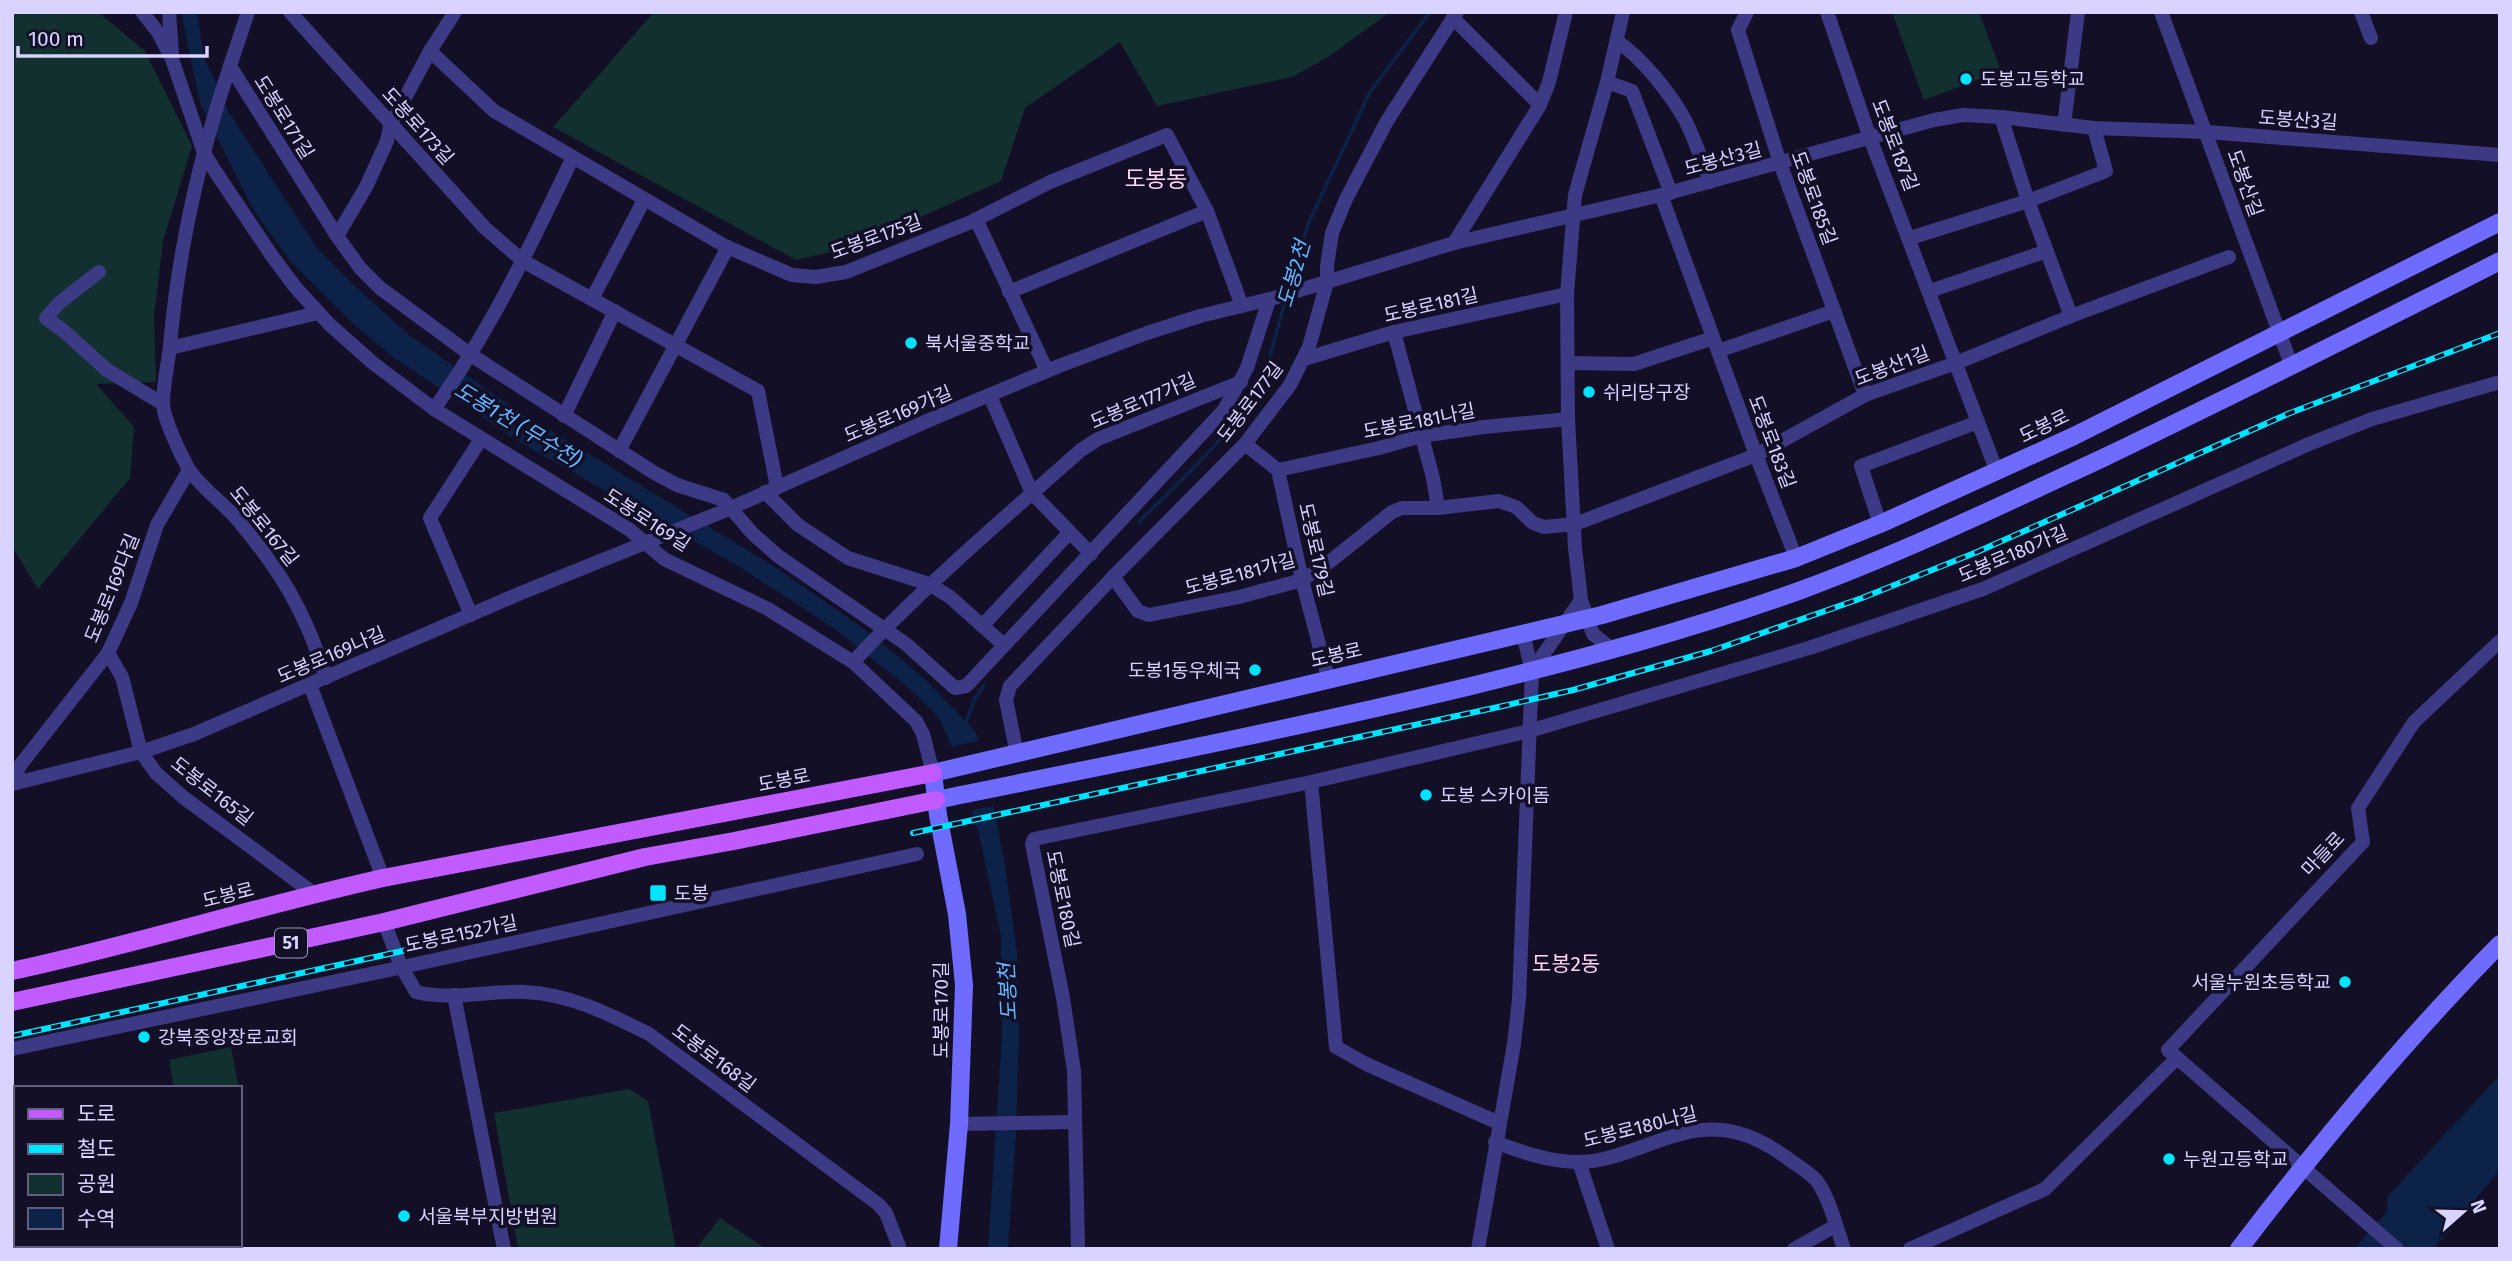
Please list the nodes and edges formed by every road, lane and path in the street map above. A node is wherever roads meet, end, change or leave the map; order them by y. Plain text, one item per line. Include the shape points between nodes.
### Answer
1 (142, 12) edge
2 (169, 12) edge
3 (248, 12) edge
4 (290, 12) edge
5 (455, 12) edge
6 (1566, 12) edge
7 (1623, 12) edge
8 (1747, 12) edge
9 (1826, 12) edge
10 (2078, 12) edge
11 (2161, 12) edge
12 (2361, 12) edge
13 (1455, 15) edge
14 (2371, 38) dead end
15 (1617, 41) junction
16 (430, 51) junction
17 (172, 59) junction
18 (228, 72) junction
19 (1607, 82) junction
20 (1540, 105) junction
21 (2001, 117) junction
22 (2064, 125) junction
23 (390, 126) junction
24 (2094, 128) junction
25 (2207, 132) junction
26 (1870, 138) junction
27 (205, 150) junction
28 (2500, 155) edge
29 (572, 159) junction
30 (1780, 163) junction
31 (1710, 182) junction
32 (1666, 194) junction
33 (644, 200) junction
34 (2028, 201) junction
35 (1207, 211) junction
36 (1572, 218) junction
37 (976, 219) junction
38 (2500, 222) edge
39 (337, 236) junction
40 (1910, 238) junction
41 (1454, 243) junction
42 (728, 247) junction
43 (2047, 251) junction
44 (2229, 257) dead end
45 (523, 261) junction
46 (2500, 261) edge
47 (99, 272) dead end
48 (1323, 283) junction
49 (1930, 291) junction
50 (1009, 292) junction
51 (1567, 294) junction
52 (592, 299) junction
53 (1272, 299) junction
54 (1242, 306) junction
55 (615, 311) junction
56 (1834, 311) junction
57 (318, 313) junction
58 (2071, 316) junction
59 (1394, 332) junction
60 (2280, 333) junction
61 (674, 345) junction
62 (1716, 345) junction
63 (170, 348) junction
64 (469, 357) junction
65 (1304, 359) junction
66 (1568, 363) junction
67 (1956, 363) junction
68 (2292, 367) junction
69 (1047, 371) junction
70 (1241, 382) junction
71 (2500, 382) edge
72 (1865, 395) junction
73 (990, 396) junction
74 (163, 404) junction
75 (436, 406) junction
76 (564, 416) junction
77 (1568, 419) junction
78 (1978, 422) junction
79 (1422, 436) junction
80 (481, 439) junction
81 (1245, 444) junction
82 (619, 451) junction
83 (1756, 455) junction
84 (189, 470) junction
85 (1278, 470) junction
86 (1997, 472) junction
87 (771, 490) junction
88 (1032, 493) junction
89 (1437, 508) junction
90 (728, 510) junction
91 (1575, 524) junction
92 (1880, 524) junction
93 (1070, 532) junction
94 (652, 542) junction
95 (1091, 554) junction
96 (1796, 558) junction
97 (1113, 577) junction
98 (1302, 580) junction
99 (929, 584) junction
100 (1581, 600) junction
101 (471, 615) junction
102 (1587, 618) junction
103 (1563, 624) junction
104 (982, 626) junction
105 (883, 630) junction
106 (1523, 634) junction
107 (2500, 641) edge
108 (1004, 645) junction
109 (1613, 650) junction
110 (108, 653) junction
111 (855, 660) junction
112 (1532, 671) junction
113 (326, 678) junction
114 (1328, 678) junction
115 (310, 685) junction
116 (1529, 731) junction
117 (141, 752) junction
118 (1014, 755) junction
119 (940, 771) junction
120 (1311, 782) junction
121 (15, 783) edge
122 (944, 798) junction
123 (917, 854) dead end
124 (383, 878) junction
125 (313, 893) junction
126 (384, 922) junction
127 (2500, 944) edge
128 (401, 966) junction
129 (12, 971) edge
130 (454, 995) junction
131 (12, 1002) edge
132 (12, 1049) edge
133 (2172, 1055) junction
134 (1070, 1122) junction
135 (1499, 1123) junction
136 (959, 1124) junction
137 (1495, 1142) junction
138 (1579, 1162) junction
139 (2302, 1168) junction
140 (1835, 1226) junction
141 (504, 1249) edge
142 (900, 1249) edge
143 (947, 1249) edge
144 (1077, 1249) edge
145 (1478, 1249) edge
146 (1608, 1249) edge
147 (1794, 1249) edge
148 (1844, 1249) edge
149 (1910, 1249) edge
150 (2239, 1249) edge
151 (2397, 1249) edge

1 - 17 street, 도봉로169길
2 - 17 street, 도봉로169길
3 - 18 street, 도봉로171길
4 - 23 street, 도봉로173길
5 - 16 street
6 - 20 street
7 - 15 street
8 - 30 street, 도봉로185길 via 1738,30
9 - 26 street, 도봉로187길
10 - 22 street
11 - 25 street, 도봉산길
12 - 14 street
13 - 20 street, 도봉로177길
13 - 48 street, 도봉로177길 via 1387,121 1346,199 1332,233
15 - 19 street
15 - 31 street via 1647,69 1685,120
16 - 23 street
16 - 29 street, 도봉로175길 via 494,111
17 - 27 street, 도봉로169길
18 - 27 street, 도봉로167길
18 - 39 street, 도봉로171길
19 - 32 street via 1632,91
19 - 36 street
20 - 41 street
21 - 22 street, 도봉산3길
21 - 26 street, 도봉산3길 via 1964,115
21 - 34 street
22 - 24 street, 도봉산3길
23 - 39 street via 366,187
23 - 45 street, 도봉로173길 via 485,228
24 - 25 street, 도봉산3길
24 - 34 street via 2106,171
25 - 28 street, 도봉산3길
25 - 60 street, 도봉산길
26 - 30 street, 도봉산3길
26 - 40 street, 도봉로187길
27 - 57 street, 도봉로169길 via 272,256
27 - 63 street, 도봉로167길 via 182,259
29 - 33 street, 도봉로175길
29 - 45 street
30 - 31 street, 도봉산3길
30 - 56 street, 도봉로185길
31 - 32 street, 도봉산3길
32 - 36 street, 도봉산3길
32 - 62 street, 도봉로183길
33 - 42 street, 도봉로175길
33 - 52 street
34 - 40 street
34 - 43 street
35 - 37 street, 도봉로175길 via 1167,135 1050,182
35 - 50 street
35 - 54 street, 도봉로175길
36 - 41 street, 도봉산3길
36 - 51 street
37 - 42 street, 도봉로175길 via 846,272 816,277 792,275
37 - 50 street
38 - 60 main road, 도봉로 / 51
39 - 64 street, 도봉로171길 via 380,288
40 - 49 street, 도봉로187길
41 - 48 street, 도봉산3길
42 - 61 street
43 - 49 street
43 - 58 street
44 - 58 street, 도봉산1길
45 - 52 street, 도봉로173길
45 - 64 street
46 - 68 main road, 51
47 - 74 street via 46,318 107,370
48 - 53 street, 도봉산3길
48 - 65 street, 도봉로177길
49 - 67 street, 도봉로187길
50 - 69 street
51 - 59 street, 도봉로181길
51 - 66 street
52 - 55 street, 도봉로173길
53 - 54 street, 도봉로169가길
53 - 70 street, 도봉로177길
54 - 69 street, 도봉로169가길 via 1147,333
55 - 61 street, 도봉로173길
55 - 76 street
56 - 62 street
56 - 72 street, 도봉로185길
57 - 63 street
57 - 75 street, 도봉로169길 via 373,363
58 - 67 street, 도봉산1길
59 - 65 street, 도봉로181길
59 - 79 street
60 - 68 street, 도봉산길
60 - 86 main road, 도봉로 / 51
61 - 82 street
61 - 87 street, 도봉로173길 via 758,391
62 - 66 street via 1634,364
62 - 83 street, 도봉로183길
63 - 74 street, 도봉로167길
64 - 75 street
64 - 76 street, 도봉로171길
65 - 81 street, 도봉로177길
66 - 77 street
67 - 72 street, 도봉산1길
67 - 78 street, 도봉로187길
68 - 109 main road, 51 via 1891,555 1791,593
69 - 73 street, 도봉로169가길
70 - 88 street, 도봉로177가길 via 1098,439
70 - 95 street, 도봉로177길 via 1224,410
71 - 116 street, 도봉로180가길 via 2372,419 1956,599
72 - 83 street, 도봉산1길
73 - 87 street, 도봉로169가길
73 - 88 street
74 - 84 street, 도봉로167길
75 - 80 street, 도봉로169길
76 - 82 street, 도봉로171길
77 - 79 street, 도봉로181나길
77 - 91 street
78 - 86 street, 도봉로187길
78 - 92 street via 1861,466
79 - 85 street, 도봉로181나길
79 - 89 street
80 - 94 street, 도봉로169길
80 - 101 street via 430,518
81 - 85 street
81 - 97 street, 도봉로177길
82 - 90 street, 도봉로171길 via 663,478 724,500
83 - 91 street, 도봉산1길
83 - 96 street, 도봉로183길
84 - 110 street, 도봉로169다길 via 157,525 131,603
84 - 113 street, 도봉로167길 via 234,516 279,573 300,608
85 - 98 street, 도봉로179길
86 - 92 main road, 도봉로 / 51
87 - 90 street, 도봉로169가길
87 - 99 street via 797,524 848,558
88 - 93 street
88 - 99 street, 도봉로177가길
89 - 91 street, 도봉로181가길 via 1499,502 1516,507 1544,527
89 - 98 street, 도봉로181가길 via 1392,512
90 - 94 street, 도봉로169가길
90 - 105 street via 778,556
91 - 100 street
92 - 96 main road, 도봉로 / 51
93 - 95 street
93 - 104 street
94 - 101 street, 도봉로169나길
94 - 111 street, 도봉로169길 via 664,559 768,609
95 - 108 street, 도봉로177길
96 - 102 main road, 도봉로 / 51
97 - 98 street, 도봉로181가길 via 1138,611 1149,615
97 - 118 street, 도봉로177길 via 1008,690
98 - 114 street, 도봉로179길
99 - 104 street
99 - 105 street, 도봉로177가길
100 - 102 street
100 - 103 street
101 - 113 street, 도봉로169나길
102 - 103 main road, 도봉로 / 51
102 - 109 street via 1593,634
103 - 106 main road, 도봉로 / 51
103 - 112 street
104 - 108 street
105 - 108 street, 도봉로177길 via 906,643 955,688 971,682
105 - 111 street, 도봉로177가길
106 - 112 street
106 - 114 main road, 도봉로 / 51
107 - 133 street, 마들로 via 2414,722 2358,808 2363,842
109 - 112 main road, 51
110 - 117 street, 도봉로165길 via 122,677
110 - 121 street, 도봉로169다길 via 18,768
111 - 119 street, 도봉로169길 via 916,721
112 - 116 street
112 - 122 main road, 51
113 - 115 street, 도봉로169나길
114 - 118 main road, 도봉로 / 51
115 - 117 street, 도봉로169나길
115 - 124 street
116 - 120 street, 도봉로180길
116 - 135 street via 1519,999
117 - 121 street, 도봉로169나길
117 - 125 street, 도봉로165길 via 183,797
118 - 119 main road, 도봉로 / 51
119 - 122 main road, 도봉로170길
119 - 124 main road, 도봉로 / 51
120 - 134 street, 도봉로180길 via 1032,841 1074,1071
120 - 135 street via 1336,1047
122 - 126 main road, 51 via 645,857
122 - 136 main road, 도봉로170길 via 962,953
123 - 128 street, 도봉로152가길
124 - 125 main road, 도봉로 / 51
125 - 129 main road, 도봉로 / 51
126 - 128 street, 도봉로168길
126 - 131 main road, 51
127 - 139 main road via 2437,1008
128 - 130 street, 도봉로168길 via 416,992
128 - 132 street, 도봉로152가길
130 - 141 street
130 - 142 street, 도봉로168길 via 525,992 556,996 607,1012 649,1034 878,1203
133 - 139 street
133 - 149 street, 마들로 via 2045,1189
134 - 136 street
134 - 144 street, 도봉로180길
135 - 137 street
136 - 143 main road, 도봉로170길
137 - 138 street, 도봉로180나길 via 1542,1157
137 - 145 street
138 - 140 street, 도봉로180나길 via 1707,1129 1753,1136 1815,1179
138 - 146 street
139 - 150 main road
139 - 151 street
140 - 147 street
140 - 148 street, 도봉로180나길

